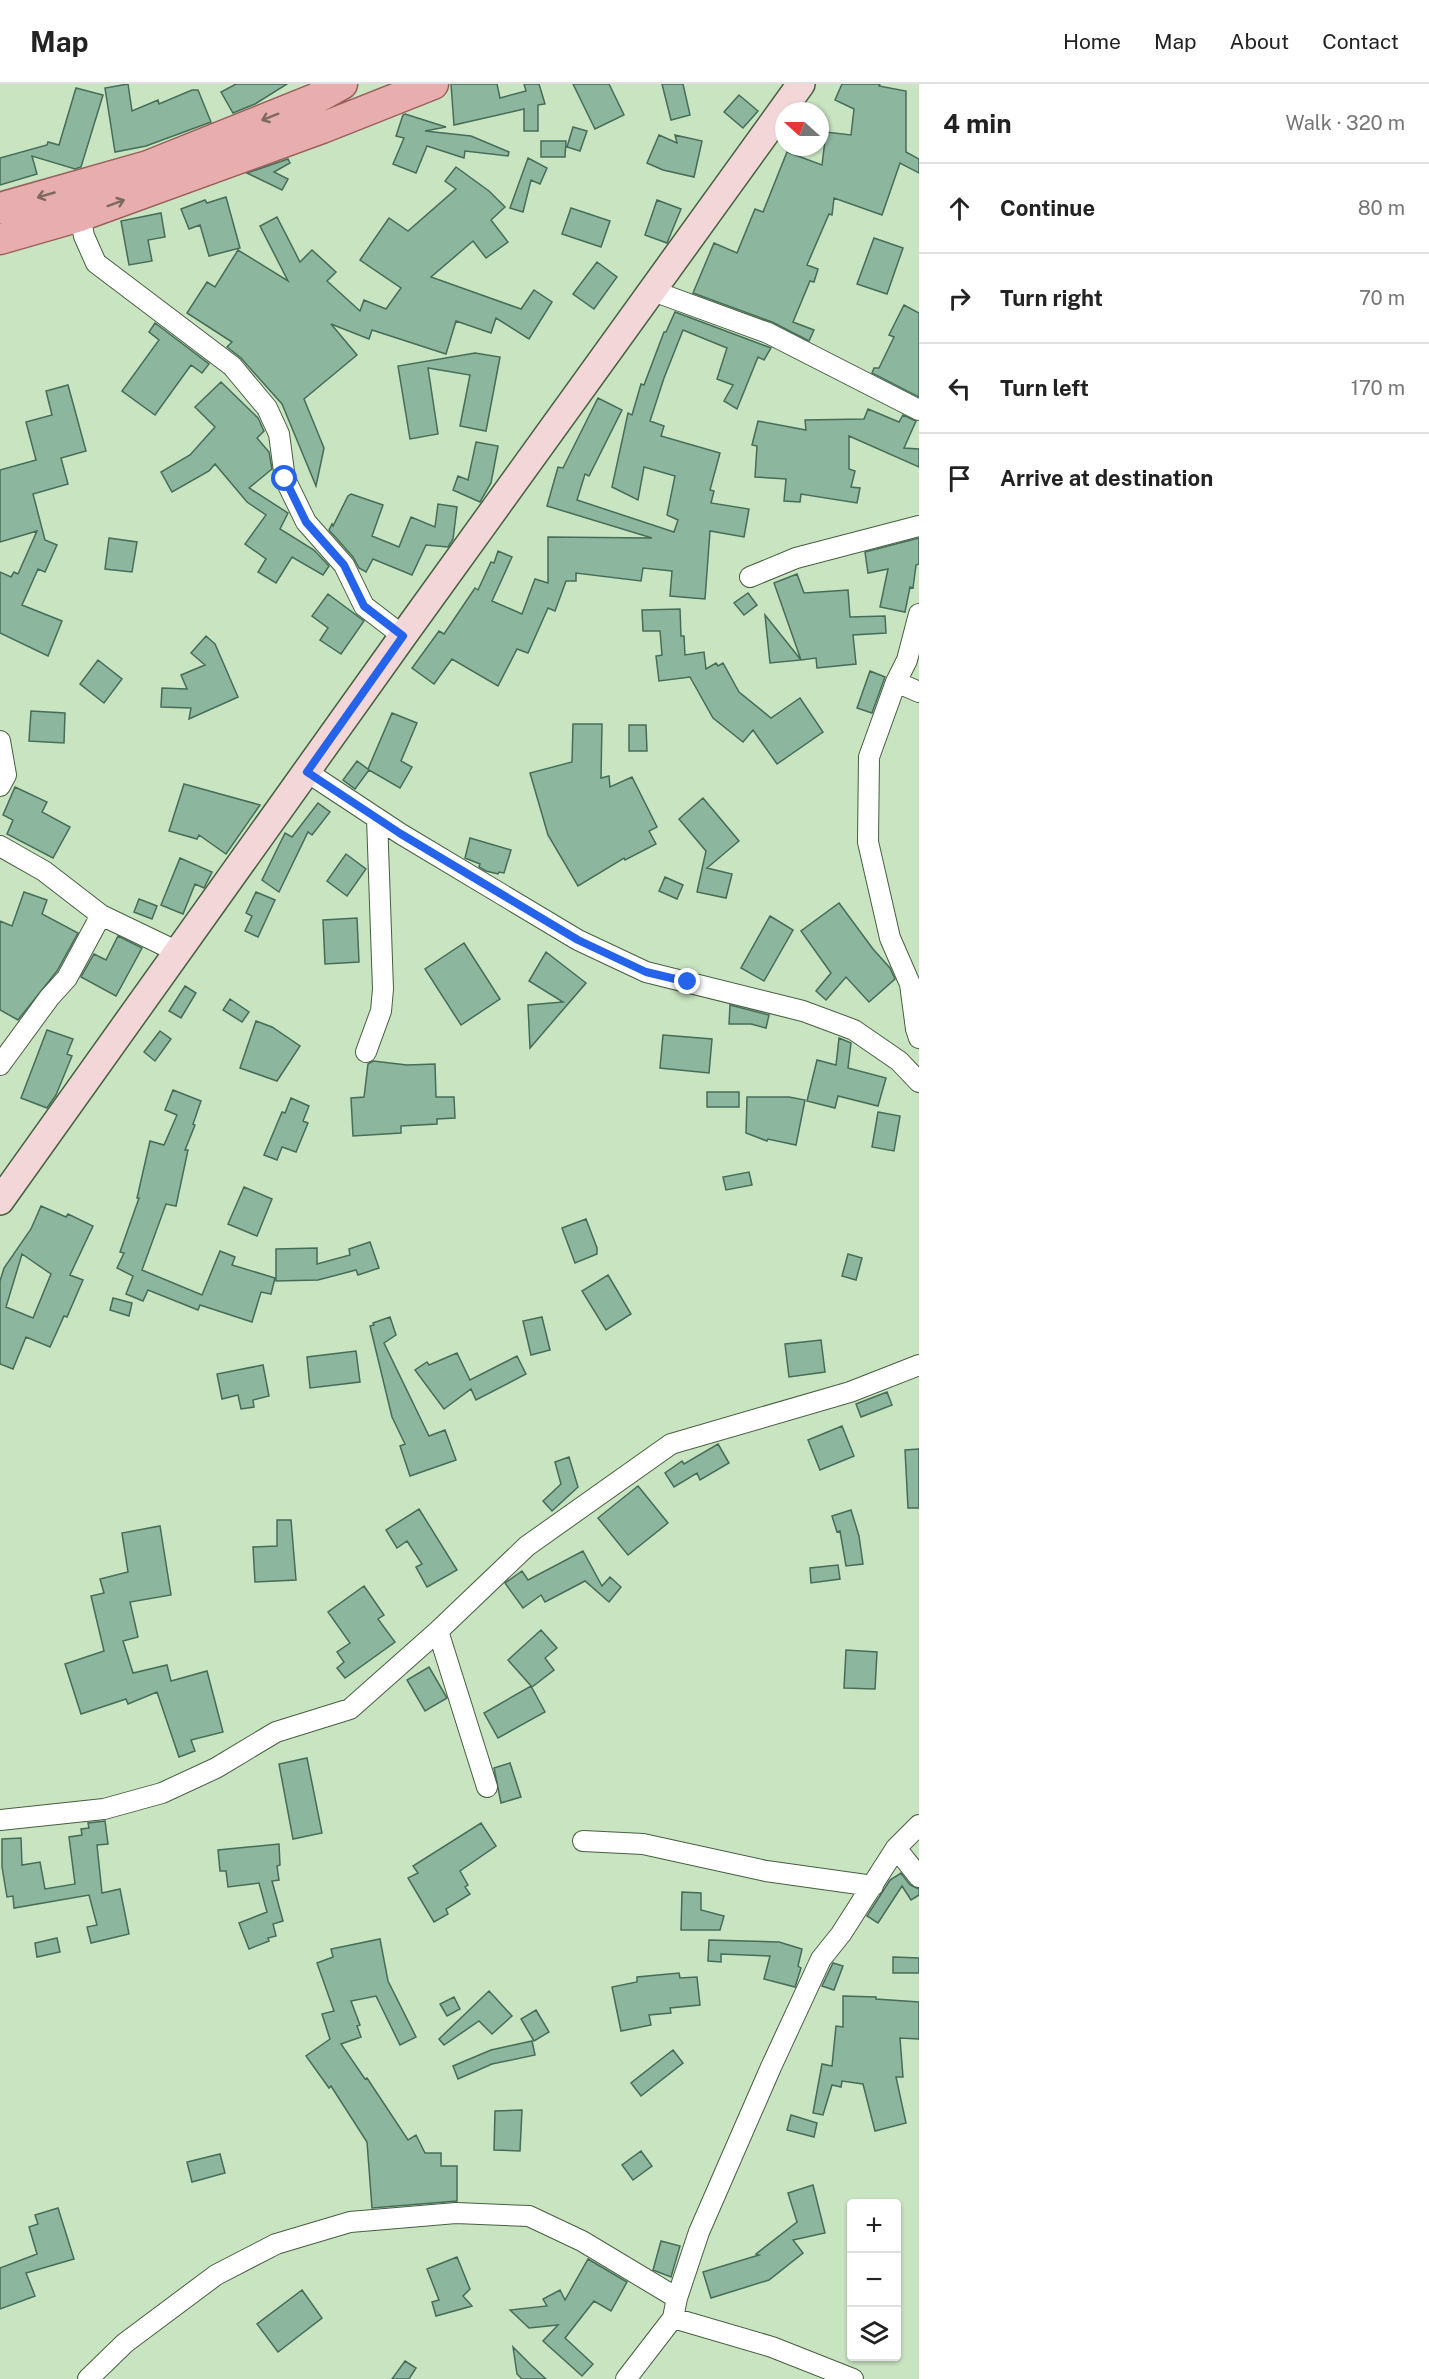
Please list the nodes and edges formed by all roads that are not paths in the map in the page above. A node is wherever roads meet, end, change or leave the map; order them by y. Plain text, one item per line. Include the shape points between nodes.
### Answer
1 (382, 84) edge
2 (433, 84) edge
3 (801, 84) edge
4 (311, 91) edge
5 (345, 91) edge
6 (322, 128) junction
7 (0, 208) edge
8 (80, 216) junction
9 (0, 239) edge
10 (653, 291) junction
11 (919, 411) edge
12 (919, 526) edge
13 (750, 577) dead end
14 (919, 614) edge
15 (403, 636) junction
16 (896, 682) junction
17 (919, 692) edge
18 (0, 741) edge
19 (307, 772) junction
20 (0, 786) edge
21 (376, 818) junction
22 (0, 846) edge
23 (101, 915) junction
24 (178, 952) junction
25 (919, 1038) edge
26 (366, 1052) dead end
27 (0, 1065) edge
28 (919, 1082) edge
29 (0, 1201) edge
30 (919, 1365) edge
31 (438, 1630) junction
32 (487, 1787) dead end
33 (0, 1820) edge
34 (919, 1825) edge
35 (583, 1841) dead end
36 (896, 1848) junction
37 (919, 1877) edge
38 (873, 1886) junction
39 (677, 2298) junction
40 (674, 2318) junction
41 (87, 2379) edge
42 (626, 2379) edge
43 (853, 2379) edge

1 - 5 main road
2 - 6 main road
3 - 10 main road
4 - 5 main road
4 -> 7 main road via 148,166
5 - 6 main road
8 -> 6 main road
8 - 9 main road
8 - 15 street via 96,263 232,366 267,408 279,434 285,479 306,522 344,565 364,606
10 - 11 street via 768,333
10 - 15 main road
12 - 13 street via 796,558
14 - 16 street via 907,660
15 - 19 main road
16 - 17 street
16 - 25 street via 869,757 868,842 890,938 910,984
18 - 20 street via 6,775
19 - 21 street
19 - 24 main road
21 - 26 street via 384,989 381,1011
21 - 28 street via 578,940 646,972 803,1011 854,1030 898,1061
22 - 23 street via 44,871
23 - 24 street
23 - 27 street via 67,978
24 - 29 main road
30 - 31 street via 850,1392 672,1444 526,1546
31 - 32 street
31 - 33 street via 350,1709 276,1732 216,1768 162,1792 104,1809
34 - 36 street
35 - 38 street via 643,1844 766,1871
36 - 37 street
36 - 38 street
38 - 39 street via 821,1959 699,2232
39 - 40 street
39 - 41 street via 582,2241 529,2216 456,2213 350,2222 276,2244 216,2275 125,2343
40 - 42 street
40 - 43 street via 772,2347

